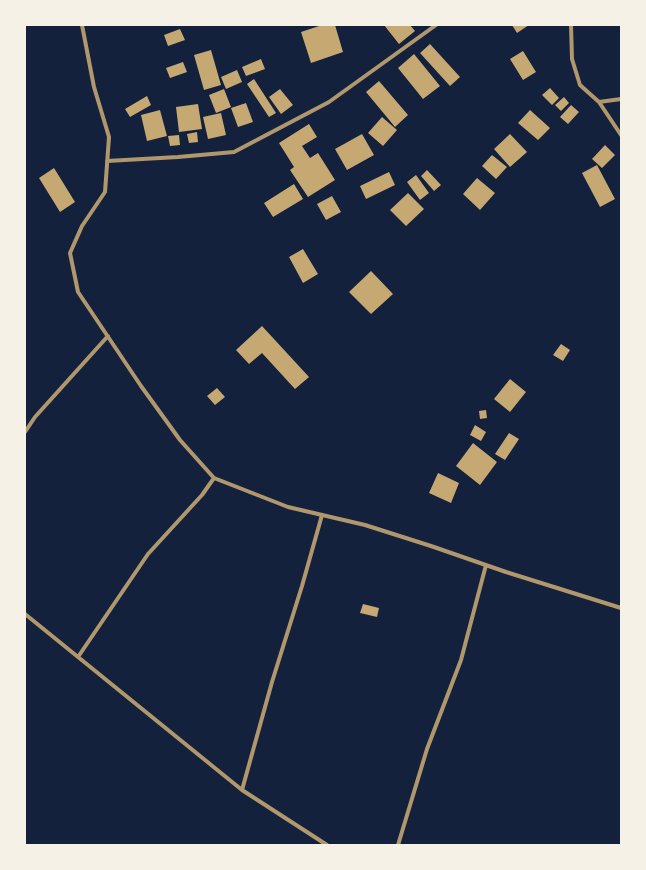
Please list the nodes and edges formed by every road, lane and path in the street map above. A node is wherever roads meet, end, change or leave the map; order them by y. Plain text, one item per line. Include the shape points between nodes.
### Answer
1 (82, 25) edge
2 (436, 25) edge
3 (571, 25) edge
4 (621, 99) edge
5 (599, 102) junction
6 (621, 135) edge
7 (107, 161) junction
8 (108, 336) junction
9 (25, 432) edge
10 (214, 478) junction
11 (322, 515) junction
12 (486, 564) junction
13 (621, 608) edge
14 (25, 614) edge
15 (78, 657) junction
16 (242, 790) junction
17 (327, 845) edge
18 (398, 845) edge

1 - 7 street via 94,87 110,137
2 - 7 street via 329,102 234,152
3 - 5 street via 572,59 580,85
4 - 5 street
5 - 6 street
7 - 8 street via 105,192 82,226 70,253 78,292
8 - 9 street via 35,417
8 - 10 street via 180,440
10 - 11 street via 288,507
10 - 15 street via 202,495 148,554
11 - 12 street via 365,525
11 - 16 street
12 - 13 street
12 - 18 street via 461,660 426,748
14 - 15 street
15 - 16 street
16 - 17 street

